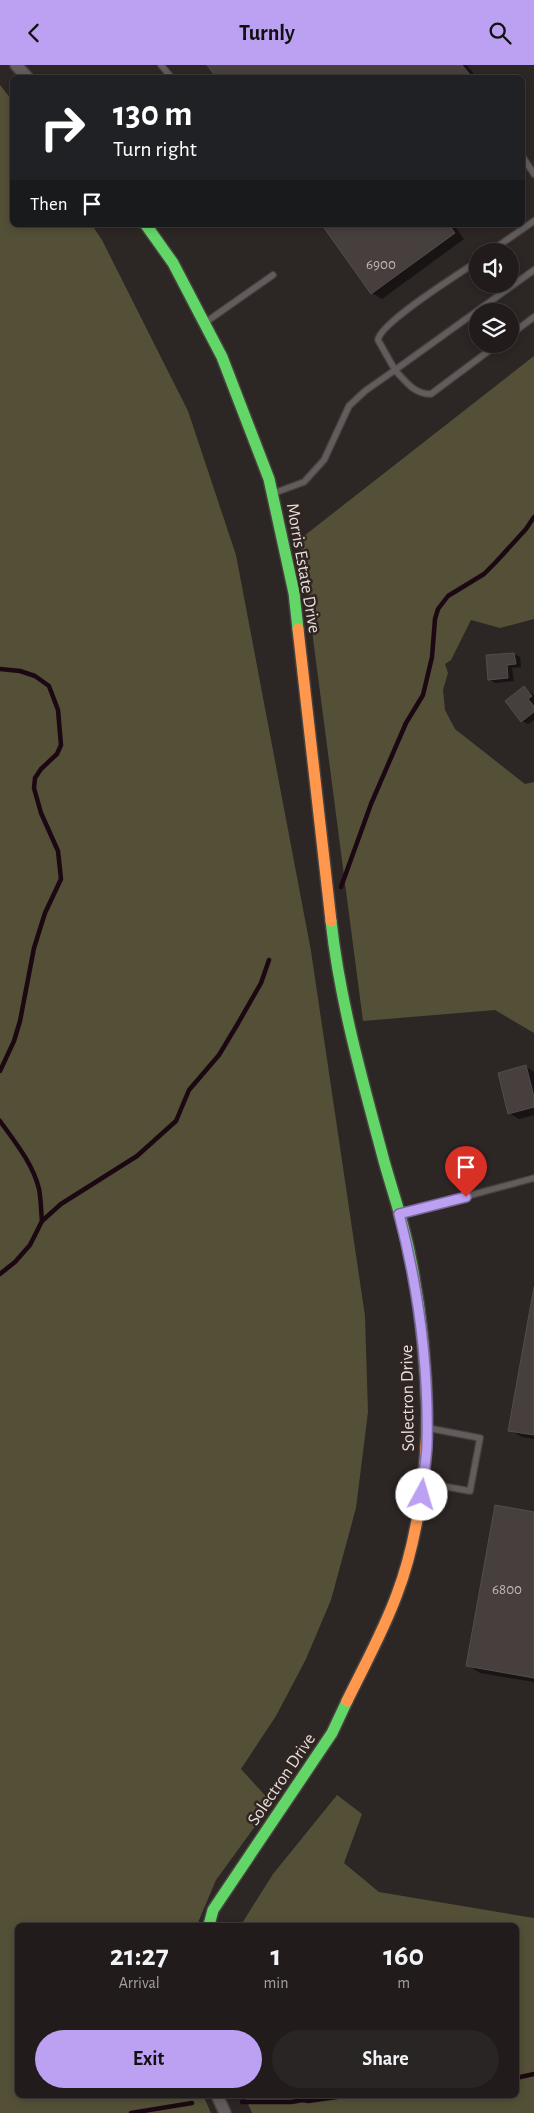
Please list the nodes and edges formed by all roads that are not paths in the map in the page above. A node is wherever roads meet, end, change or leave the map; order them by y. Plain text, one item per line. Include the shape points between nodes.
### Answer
1 (16, 65) edge
2 (25, 75) edge
3 (525, 160) edge
4 (534, 174) edge
5 (534, 221) edge
6 (147, 227) edge
7 (502, 243) edge
8 (469, 267) edge
9 (534, 270) edge
10 (273, 275) dead end
11 (534, 317) edge
12 (204, 323) junction
13 (519, 328) edge
14 (486, 353) edge
15 (395, 370) junction
16 (272, 494) junction
17 (334, 946) joint
18 (534, 1178) edge
19 (399, 1214) junction
20 (427, 1428) junction
21 (423, 1483) junction
22 (210, 1923) edge
23 (219, 2098) edge
24 (226, 2113) edge

1 - 2 street
3 - 4 lane
5 - 7 lane
6 - 12 street, Morris Estate Drive via 173,263
8 - 15 lane via 393,320 378,335
9 - 15 lane
10 - 12 lane
11 - 13 lane
12 - 16 street, Morris Estate Drive via 222,357
14 - 15 lane via 431,394 412,389
15 - 16 lane via 349,406 324,460 304,482
16 - 17 street, Morris Estate Drive via 294,593
17 - 19 street, Solectron Drive via 356,1058
18 - 19 lane
19 - 20 street, Solectron Drive via 410,1254 422,1323
20 - 21 street, Solectron Drive
20 - 21 lane via 480,1438 470,1491
21 - 22 street, Solectron Drive via 412,1543 397,1595 332,1733 213,1910
23 - 24 street

